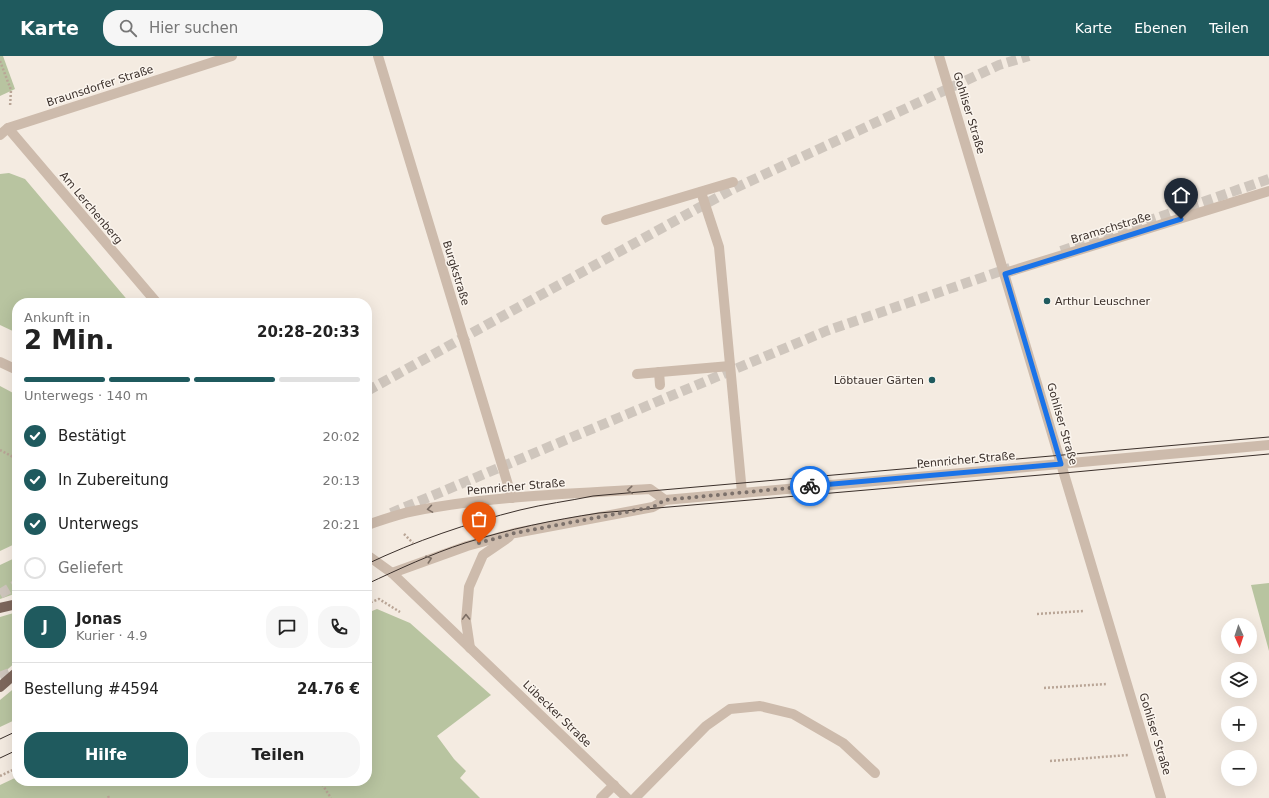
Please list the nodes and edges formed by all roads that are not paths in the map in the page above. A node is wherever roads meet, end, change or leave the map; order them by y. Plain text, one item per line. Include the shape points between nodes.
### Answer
1 (232, 56) edge
2 (378, 56) edge
3 (939, 56) edge
4 (4, 132) edge
5 (733, 182) dead end
6 (1269, 191) edge
7 (701, 192) junction
8 (606, 220) dead end
9 (1005, 274) junction
10 (153, 298) edge
11 (0, 362) edge
12 (730, 366) junction
13 (12, 368) edge
14 (659, 372) junction
15 (637, 374) dead end
16 (660, 385) dead end
17 (1269, 445) edge
18 (1061, 464) junction
19 (742, 493) junction
20 (512, 498) junction
21 (665, 500) junction
22 (372, 524) edge
23 (515, 533) junction
24 (372, 559) edge
25 (392, 573) junction
26 (12, 605) edge
27 (0, 608) edge
28 (470, 648) junction
29 (12, 676) edge
30 (0, 687) edge
31 (875, 773) dead end
32 (614, 785) junction
33 (601, 798) edge
34 (627, 798) edge
35 (635, 798) edge
36 (1161, 798) edge

1 - 4 street, Braunsdorfer Straße
2 - 20 street, Burgkstraße
3 - 9 street, Gohliser Straße
4 - 10 street, Am Lerchenberg
5 - 7 street
6 - 9 street, Bramschstraße
7 - 8 street
7 - 12 street via 719,247
9 - 18 street, Gohliser Straße
11 - 13 street
12 - 14 street
12 - 19 street
14 - 15 street
14 - 16 street
17 - 18 street, Pennricher Straße
18 - 19 street, Pennricher Straße
18 - 36 street, Gohliser Straße
19 - 21 street, Pennricher Straße
21 -> 20 street, Pennricher Straße via 650,489
20 -> 22 street, Pennricher Straße via 469,502 412,512
21 - 23 street, Pennricher Straße via 653,507
25 -> 23 street, Pennricher Straße via 467,546
28 -> 23 street via 466,621 469,587 483,555
24 - 25 street, Lübecker Straße
25 - 28 street, Lübecker Straße
26 - 27 main road
28 - 32 street, Lübecker Straße
29 - 30 main road
31 - 35 street via 843,743 793,714 760,706 730,709 706,726
32 - 33 street
32 - 34 street, Lübecker Straße

